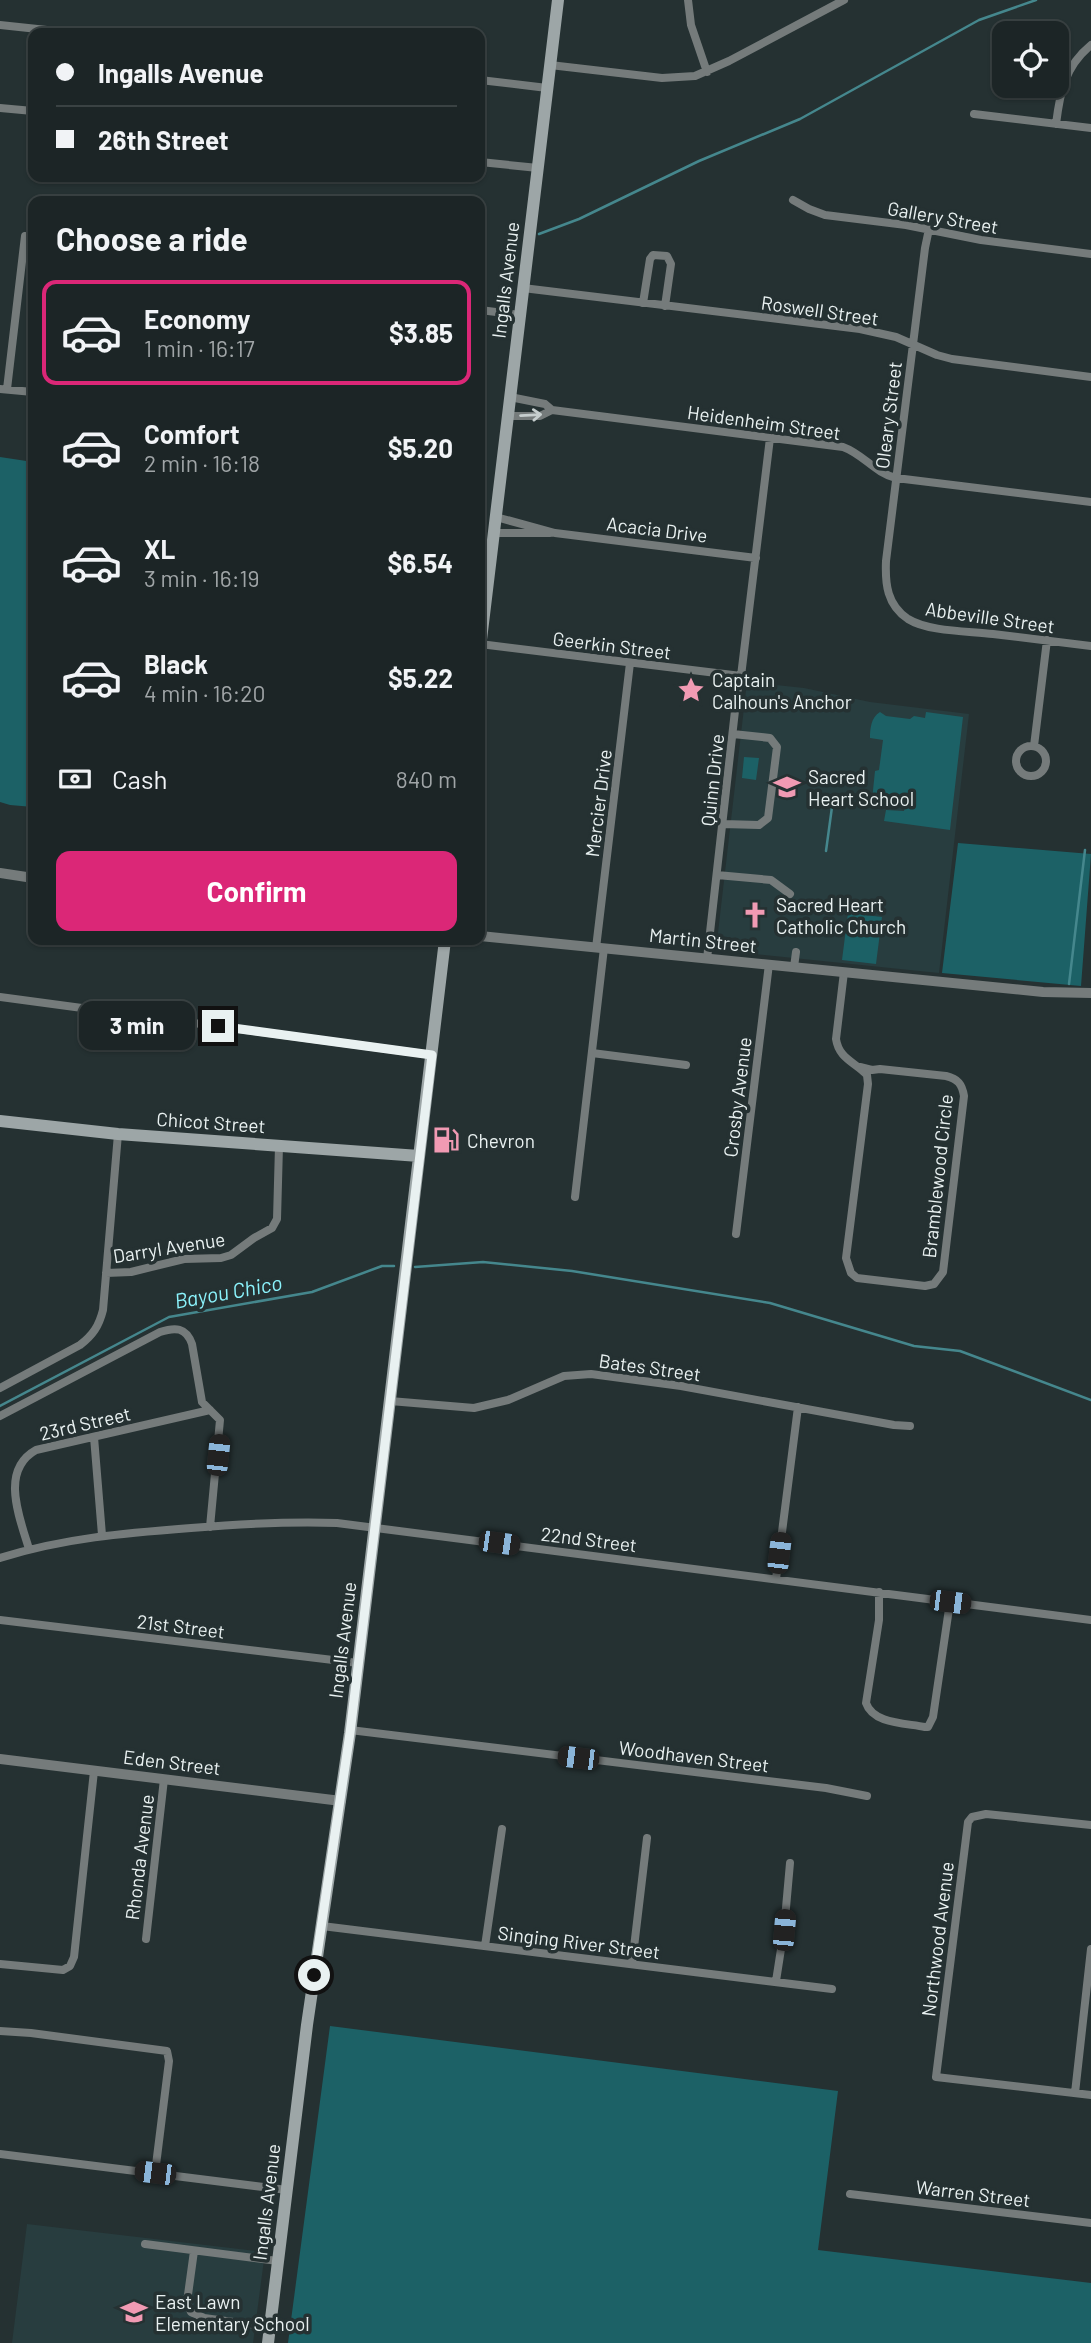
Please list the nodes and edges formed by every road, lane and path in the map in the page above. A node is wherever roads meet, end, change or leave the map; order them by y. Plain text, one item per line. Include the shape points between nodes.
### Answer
1 (558, 0) edge
2 (688, 0) edge
3 (842, 0) edge
4 (0, 25) edge
5 (28, 28) edge
6 (1091, 45) edge
7 (550, 65) junction
8 (707, 72) junction
9 (485, 81) edge
10 (547, 88) junction
11 (0, 108) edge
12 (28, 111) edge
13 (974, 114) dead end
14 (1056, 124) junction
15 (1091, 128) edge
16 (485, 163) edge
17 (538, 168) junction
18 (793, 200) dead end
19 (929, 229) junction
20 (25, 236) dead end
21 (1091, 254) edge
22 (523, 288) junction
23 (643, 303) junction
24 (665, 306) junction
25 (485, 311) edge
26 (520, 315) junction
27 (913, 344) junction
28 (1091, 376) edge
29 (4, 389) edge
30 (28, 391) edge
31 (510, 397) junction
32 (552, 410) junction
33 (508, 416) junction
34 (769, 438) junction
35 (896, 478) junction
36 (1091, 502) edge
37 (496, 517) junction
38 (494, 533) junction
39 (555, 533) junction
40 (756, 558) junction
41 (485, 564) edge
42 (893, 603) joint
43 (1047, 640) junction
44 (1091, 646) edge
45 (485, 647) edge
46 (630, 663) junction
47 (741, 677) junction
48 (733, 734) junction
49 (1034, 746) dead end
50 (723, 824) junction
51 (0, 873) edge
52 (717, 875) junction
53 (28, 877) edge
54 (790, 894) dead end
55 (485, 936) edge
56 (444, 945) edge
57 (600, 948) junction
58 (796, 952) dead end
59 (707, 958) junction
60 (769, 964) junction
61 (794, 967) junction
62 (844, 972) junction
63 (1091, 993) edge
64 (0, 998) edge
65 (592, 1053) junction
66 (432, 1055) junction
67 (686, 1065) dead end
68 (870, 1073) junction
69 (0, 1121) edge
70 (118, 1134) junction
71 (279, 1146) junction
72 (419, 1156) junction
73 (575, 1197) dead end
74 (736, 1234) dead end
75 (106, 1273) junction
76 (0, 1388) edge
77 (390, 1401) junction
78 (798, 1407) junction
79 (209, 1410) junction
80 (0, 1416) edge
81 (910, 1426) dead end
82 (94, 1437) junction
83 (374, 1526) junction
84 (210, 1527) junction
85 (102, 1535) junction
86 (29, 1549) junction
87 (0, 1558) edge
88 (776, 1579) junction
89 (879, 1592) junction
90 (950, 1602) junction
91 (1091, 1619) edge
92 (0, 1620) edge
93 (358, 1663) junction
94 (350, 1730) junction
95 (0, 1759) edge
96 (94, 1771) junction
97 (164, 1779) junction
98 (867, 1796) dead end
99 (341, 1801) junction
100 (1091, 1825) edge
101 (502, 1829) dead end
102 (647, 1838) dead end
103 (790, 1863) dead end
104 (322, 1926) junction
105 (146, 1939) dead end
106 (485, 1946) junction
107 (1091, 1948) edge
108 (0, 1964) edge
109 (632, 1964) junction
110 (776, 1981) junction
111 (832, 1989) dead end
112 (0, 2031) edge
113 (1075, 2094) junction
114 (1091, 2095) edge
115 (0, 2154) edge
116 (155, 2173) junction
117 (287, 2190) junction
118 (850, 2194) dead end
119 (1091, 2223) edge
120 (145, 2244) dead end
121 (194, 2251) junction
122 (278, 2261) junction
123 (270, 2327) junction
124 (268, 2343) edge

1 - 7 main road, Ingalls Avenue
2 - 8 street
3 - 8 street
4 - 5 street
6 - 14 street via 1075,60 1063,82
7 - 8 street via 662,78
7 - 10 main road, Ingalls Avenue
9 - 10 street
10 - 17 main road, Ingalls Avenue
11 - 12 street
13 - 14 street
14 - 15 street
16 - 17 street
17 - 22 main road, Ingalls Avenue
18 - 19 street, Gallery Street via 825,215
19 - 21 street, Gallery Street
19 - 27 street, Oleary Street
20 - 29 street
22 - 23 street, Roswell Street
22 - 26 main road, Ingalls Avenue
23 - 24 street, Roswell Street
23 - 24 street via 650,259 663,254 671,264
24 - 27 street, Roswell Street via 860,329
25 - 26 street
26 - 31 main road, Ingalls Avenue
27 - 28 street, Roswell Street via 952,359
27 - 35 street, Oleary Street
29 - 30 street
31 - 32 street, Heidenheim Street via 545,404
31 - 33 main road, Ingalls Avenue
33 -> 32 street
32 - 34 street, Heidenheim Street
33 - 37 main road, Ingalls Avenue
34 - 35 street, Heidenheim Street via 843,447
34 - 40 street, Quinn Drive
35 - 36 street, Heidenheim Street
35 - 42 street, Oleary Street via 885,583
37 - 38 main road, Ingalls Avenue
37 - 39 street, Acacia Drive
38 - 39 street, Acacia Drive
38 - 41 main road, Ingalls Avenue
39 - 40 street, Acacia Drive
40 - 47 street, Quinn Drive
42 - 43 street, Abbeville Street via 917,623
43 - 44 street, Abbeville Street
43 - 49 street
45 - 46 street, Geerkin Street
46 - 47 street, Geerkin Street
46 - 57 street, Mercier Drive
47 - 48 street, Quinn Drive
48 - 50 street, Quinn Drive
48 - 50 street via 770,738 777,747 768,818 759,825
50 - 52 street, Quinn Drive
51 - 53 street
52 - 54 street via 771,880
52 - 59 street, Quinn Drive
55 - 57 street, Martin Street
56 - 66 main road, Ingalls Avenue
57 - 59 street, Martin Street
57 - 65 street, Mercier Drive
58 - 61 street
59 - 60 street, Martin Street
60 - 61 street, Martin Street
60 - 74 street, Crosby Avenue
61 - 62 street, Martin Street
62 - 63 street, Martin Street
62 - 68 street, Bramblewood Circle via 838,1048 844,1058
64 - 66 street
65 - 67 street
65 - 73 street, Mercier Drive
66 - 72 main road, Ingalls Avenue
68 - 68 street, Bramblewood Circle via 848,1266 857,1278 925,1286 943,1272 963,1088 946,1076 880,1069
69 - 70 main road, Chicot Street
70 - 71 main road, Chicot Street
70 - 75 street
71 - 72 main road, Chicot Street
71 - 75 street, Darryl Avenue via 277,1219 272,1228 221,1258 184,1259 149,1269
72 - 77 main road, Ingalls Avenue
75 - 76 street via 100,1323 89,1339
77 - 78 street, Bates Street via 474,1409 564,1376 591,1374
77 - 83 main road, Ingalls Avenue
78 - 81 street, Bates Street
78 - 88 street
79 - 80 street via 202,1402 189,1335 171,1328
79 - 82 street, 23rd Street
79 - 84 street via 218,1416 220,1431
82 - 85 street
82 - 86 street, 23rd Street via 36,1450 22,1460 12,1483
83 - 84 street, 22nd Street via 300,1521
83 - 88 street, 22nd Street
83 - 93 main road, Ingalls Avenue
84 - 85 street, 22nd Street
85 - 86 street, 22nd Street
86 - 87 street, 22nd Street
88 - 89 street, 22nd Street
89 - 90 street, 22nd Street
89 - 90 street via 866,1703 877,1717 925,1727 933,1717
90 - 91 street, 22nd Street
92 - 93 street, 21st Street
93 - 94 main road, Ingalls Avenue
94 - 98 street, Woodhaven Street
94 - 99 main road, Ingalls Avenue
95 - 96 street, Eden Street
96 - 97 street, Eden Street
96 - 108 street via 70,1966 63,1970
97 - 99 street, Eden Street
97 - 105 street, Rhonda Avenue
99 - 104 main road, Ingalls Avenue
100 - 113 street, Northwood Avenue via 986,1814 972,1817 966,1829 936,2077
101 - 106 street
102 - 109 street
103 - 110 street
104 - 106 street, Singing River Street
104 - 117 main road, Ingalls Avenue
106 - 109 street, Singing River Street
107 - 113 street
109 - 110 street, Singing River Street
110 - 111 street, Singing River Street
112 - 116 street via 167,2051
113 - 114 street
115 - 116 street
116 - 117 street
117 - 122 main road, Ingalls Avenue
118 - 119 street, Warren Street
120 - 121 street
121 - 122 street
121 - 123 street via 187,2302 191,2312
122 - 123 main road, Ingalls Avenue
123 - 124 main road, Ingalls Avenue

